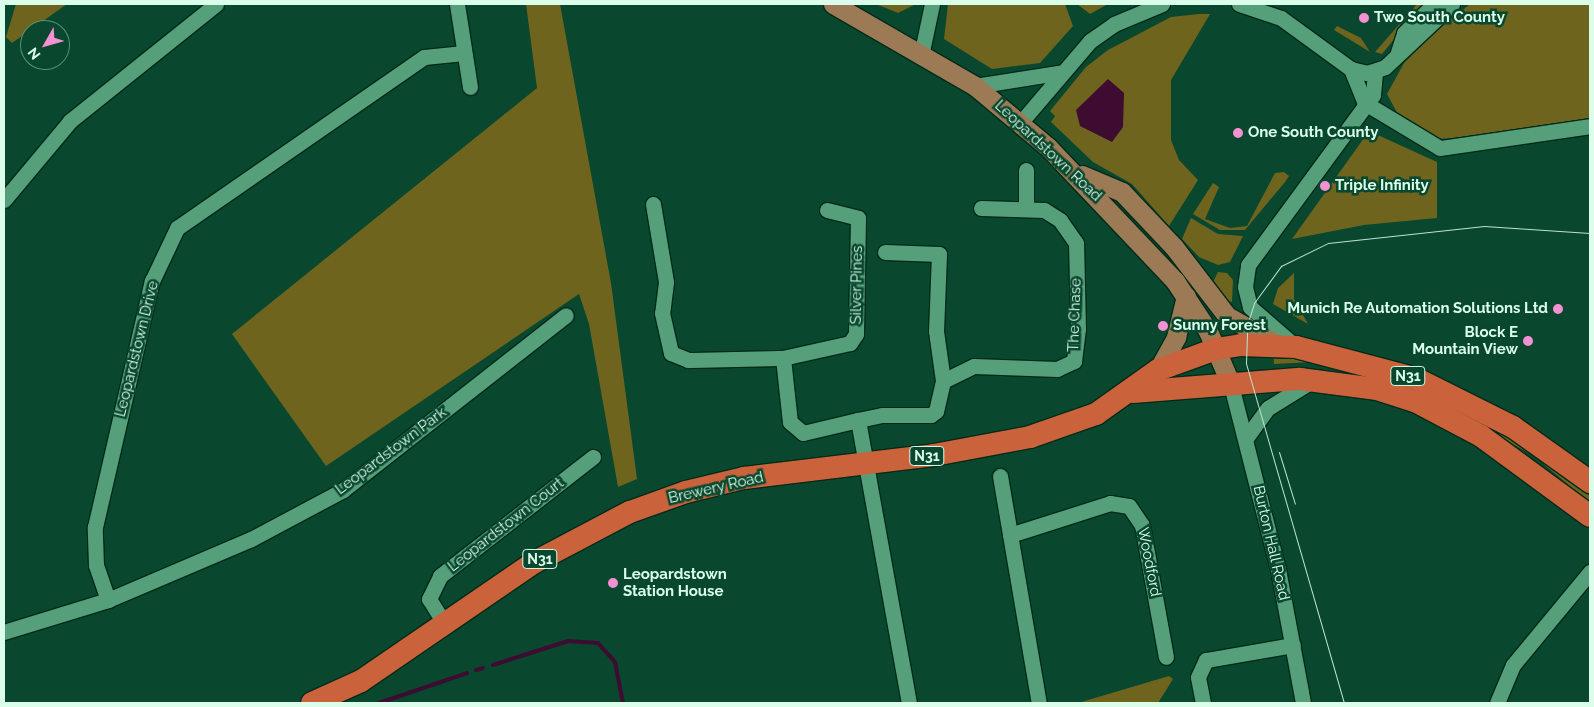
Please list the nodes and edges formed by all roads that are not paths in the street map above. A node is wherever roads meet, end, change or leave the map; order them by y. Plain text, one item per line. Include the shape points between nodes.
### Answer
1 (216, 4) edge
2 (457, 4) edge
3 (833, 4) edge
4 (932, 4) edge
5 (1162, 4) edge
6 (1239, 4) edge
7 (1434, 4) edge
8 (1452, 4) edge
9 (922, 51) junction
10 (464, 52) junction
11 (1398, 52) junction
12 (1351, 69) junction
13 (1063, 72) junction
14 (1375, 72) junction
15 (975, 86) junction
16 (470, 88) dead end
17 (1365, 103) junction
18 (1021, 122) junction
19 (1590, 126) edge
20 (1026, 170) dead end
21 (1074, 172) junction
22 (4, 200) edge
23 (653, 204) dead end
24 (1026, 206) junction
25 (981, 208) dead end
26 (827, 210) dead end
27 (885, 252) dead end
28 (1186, 296) junction
29 (566, 315) dead end
30 (1288, 347) junction
31 (1216, 349) junction
32 (783, 358) junction
33 (1158, 370) junction
34 (1318, 380) junction
35 (943, 381) junction
36 (1231, 385) junction
37 (1133, 392) junction
38 (858, 420) junction
39 (1246, 438) junction
40 (593, 457) dead end
41 (868, 463) junction
42 (1000, 476) dead end
43 (1590, 482) edge
44 (1590, 516) edge
45 (1010, 535) junction
46 (1590, 572) edge
47 (108, 600) junction
48 (446, 626) junction
49 (4, 632) edge
50 (1293, 645) junction
51 (1166, 657) dead end
52 (312, 703) edge
53 (909, 703) edge
54 (1039, 703) edge
55 (1203, 703) edge
56 (1303, 703) edge
57 (1496, 703) edge

1 - 22 street via 70,121
2 - 10 street
3 - 9 main road, Leopardstown Road
4 - 9 street
5 - 13 street via 1114,24 1072,59
6 - 12 street via 1281,18
7 - 11 street via 1404,34
8 - 11 street
9 - 15 main road, Leopardstown Road
10 - 16 street
10 - 47 street, Leopardstown Drive via 424,57 176,228 152,281 94,527 96,565
11 - 14 street
12 - 14 street
12 - 17 street
13 - 15 street
13 - 18 street
14 - 17 street via 1373,95
15 - 18 main road, Leopardstown Road
17 - 19 street via 1440,148
17 - 30 street via 1256,251 1246,274 1250,307
18 - 21 main road, Leopardstown Road
20 - 24 street
21 - 28 main road, Leopardstown Road
21 - 30 main road via 1122,192 1174,247 1227,316
23 - 32 street, Silver Pines via 666,282 662,313 671,353 688,360
24 - 25 street, The Chase
24 - 35 street, The Chase via 1044,210 1060,220 1076,243 1078,329 1074,361 1057,369 974,366
26 - 32 street, Silver Pines via 858,218 854,340
27 - 35 street via 939,254 936,332
28 - 31 main road, Leopardstown Road
28 - 33 main road via 1176,337
29 - 47 street, Leopardstown Park via 343,490 252,539
30 - 31 highway, N31
30 - 43 highway, N31 via 1378,366 1454,395 1539,443
31 - 33 highway, Brewery Road / N31
31 - 36 main road, Leopardstown Road
32 - 38 street via 792,428 809,433
33 - 37 highway, Brewery Road / N31
34 - 36 highway, N31
34 - 39 street via 1280,398
34 - 44 highway, N31 via 1377,389 1452,419 1518,458
35 - 38 street via 936,411 931,415 882,415
36 - 37 highway, Brewery Road / N31
36 - 39 street, Burton Hall Road
37 - 41 highway, Brewery Road / N31 via 1096,414 1030,437
38 - 41 street
39 - 50 street, Burton Hall Road
40 - 48 street, Leopardstown Court via 440,576 429,599
41 - 48 highway, Brewery Road / N31 via 744,478 686,492 630,512 535,562
41 - 53 street
42 - 45 street
45 - 51 street, Woodford via 1110,502 1129,506 1142,524
45 - 54 street
46 - 57 street via 1513,665
47 - 49 street, Leopardstown Park
48 - 52 highway, Brewery Road / N31 via 361,681
50 - 55 street via 1206,660 1198,677
50 - 56 street, Burton Hall Road

